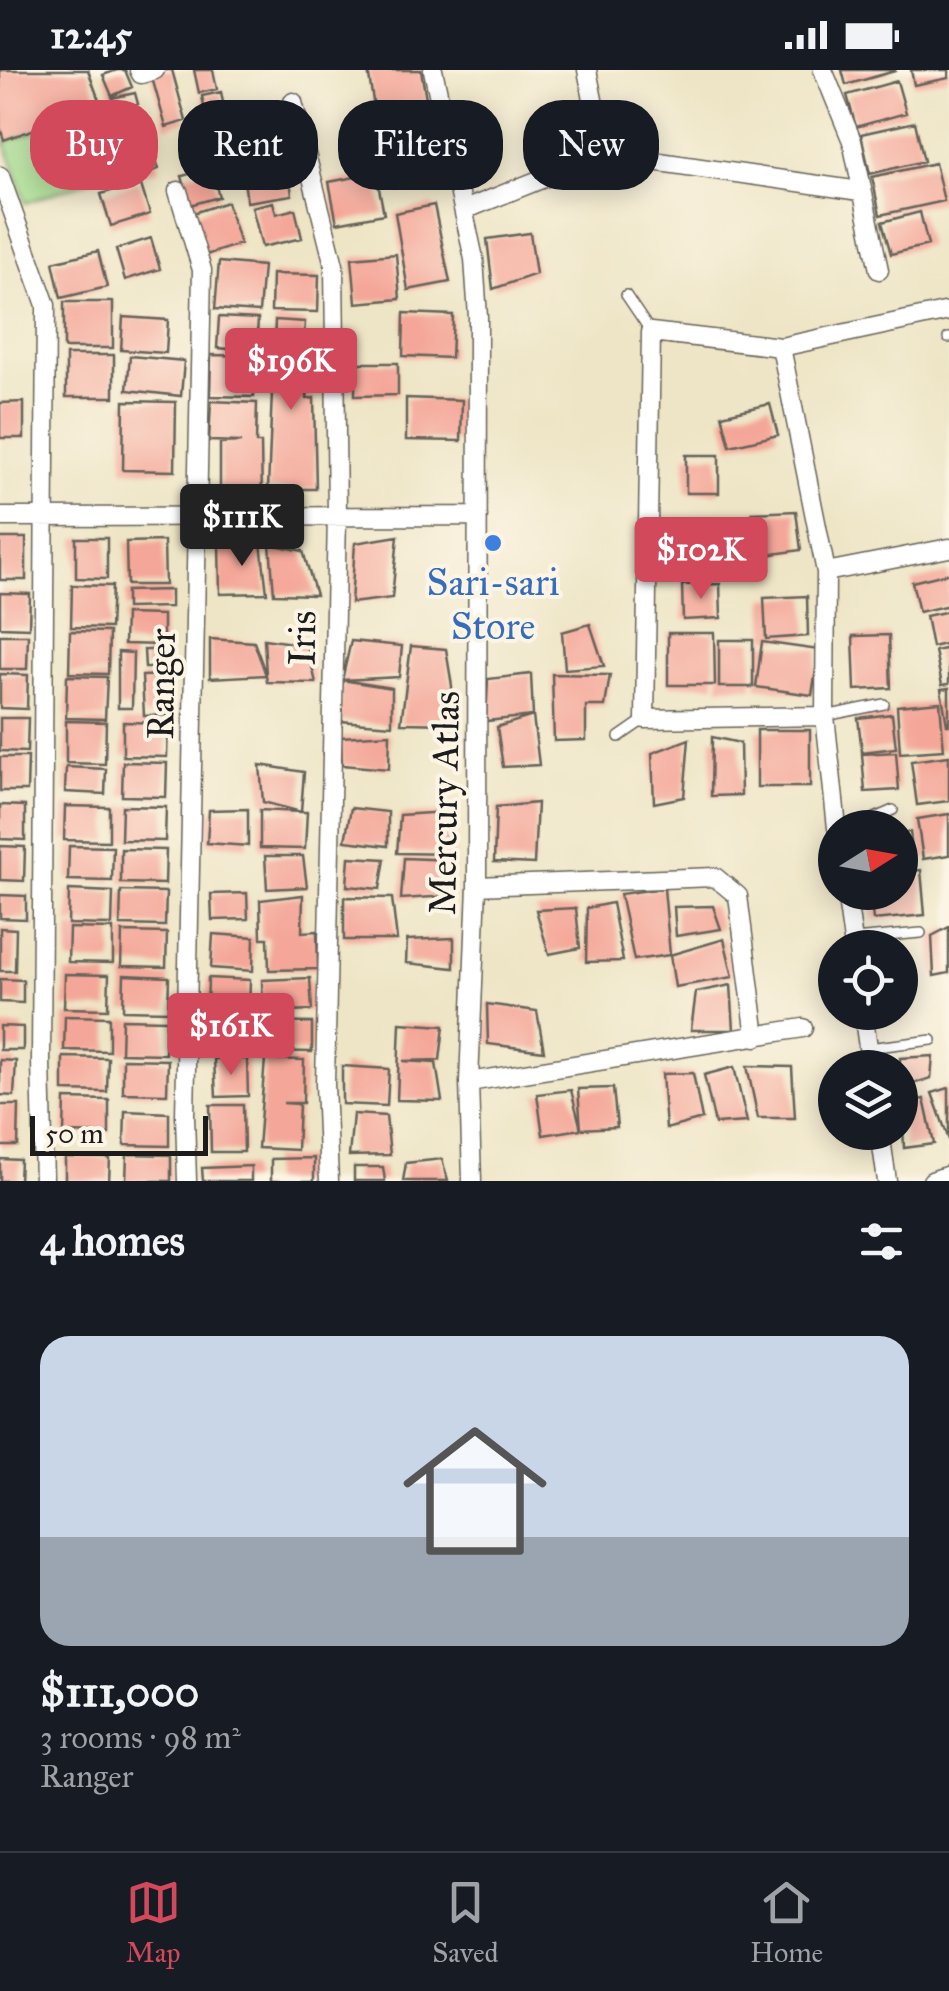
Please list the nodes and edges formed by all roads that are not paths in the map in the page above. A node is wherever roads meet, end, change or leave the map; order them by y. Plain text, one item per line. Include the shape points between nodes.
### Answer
1 (434, 70) edge
2 (588, 70) edge
3 (823, 70) edge
4 (594, 100) edge
5 (659, 162) edge
6 (0, 176) edge
7 (523, 186) edge
8 (315, 190) edge
9 (860, 191) junction
10 (178, 192) dead end
11 (464, 210) junction
12 (879, 270) dead end
13 (626, 295) dead end
14 (949, 311) edge
15 (652, 332) junction
16 (781, 347) junction
17 (44, 516) junction
18 (197, 516) junction
19 (336, 516) junction
20 (478, 516) junction
21 (0, 517) edge
22 (949, 548) edge
23 (826, 572) junction
24 (884, 704) dead end
25 (826, 716) junction
26 (645, 719) junction
27 (619, 736) dead end
28 (835, 810) edge
29 (477, 886) junction
30 (922, 932) dead end
31 (918, 933) edge
32 (803, 1028) dead end
33 (756, 1037) junction
34 (932, 1040) dead end
35 (898, 1050) edge
36 (469, 1082) junction
37 (883, 1150) edge
38 (949, 1175) edge
39 (44, 1181) edge
40 (187, 1181) edge
41 (329, 1181) edge
42 (472, 1181) edge
43 (887, 1181) edge
44 (932, 1181) edge

1 - 11 street, Mercury Atlas
2 - 4 street
3 - 9 street via 852,142
5 - 9 street
6 - 17 street via 46,305
7 - 11 street
8 - 19 street, Iris via 334,265
9 - 12 street
10 - 18 street, Ranger via 202,270
11 - 20 street, Mercury Atlas via 478,318
13 - 15 lane
14 - 16 street
15 - 16 street
15 - 26 street
16 - 23 street
17 - 18 street
17 - 21 street
17 - 39 street
18 - 19 street
18 - 40 street, Ranger
19 - 20 street
19 - 41 street, Iris via 325,1084
20 - 29 street, Mercury Atlas
22 - 23 street
23 - 25 street
24 - 25 lane
25 - 26 street
25 - 28 street
26 - 27 lane
29 - 33 street via 715,877 738,896
29 - 36 street, Mercury Atlas
30 - 31 lane
32 - 33 street
33 - 36 street
34 - 35 lane
36 - 42 street, Mercury Atlas
37 - 43 street
38 - 44 street

